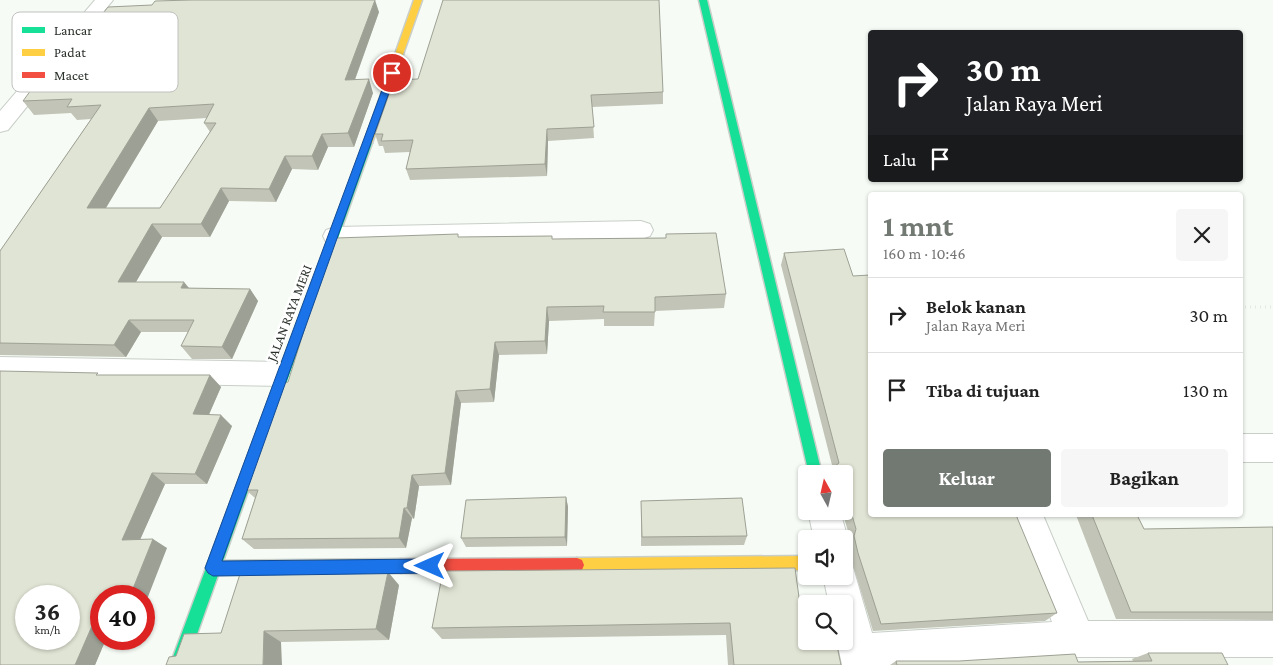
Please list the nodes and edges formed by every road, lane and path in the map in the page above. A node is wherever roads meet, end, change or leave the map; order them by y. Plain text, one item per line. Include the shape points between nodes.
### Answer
1 (104, 0) edge
2 (418, 0) edge
3 (704, 0) edge
4 (94, 12) edge
5 (27, 92) edge
6 (0, 125) edge
7 (641, 230) dead end
8 (334, 236) junction
9 (1243, 307) edge
10 (1273, 307) edge
11 (0, 369) edge
12 (282, 374) junction
13 (1243, 448) edge
14 (1273, 448) edge
15 (814, 465) edge
16 (1028, 517) edge
17 (798, 562) edge
18 (213, 568) junction
19 (842, 585) edge
20 (1077, 639) junction
21 (1273, 639) edge
22 (986, 654) edge
23 (859, 659) edge
24 (178, 665) edge

1 - 4 street
2 - 8 street, JALAN RAYA MERI
3 - 15 street
5 - 6 street
7 - 8 street
8 - 12 street, JALAN RAYA MERI
9 - 10 path
11 - 12 street
12 - 18 street, JALAN RAYA MERI
13 - 14 street
16 - 20 street
17 - 18 street
18 - 24 street, JALAN RAYA MERI
19 - 23 street
20 - 21 street
20 - 22 street
22 - 23 street

